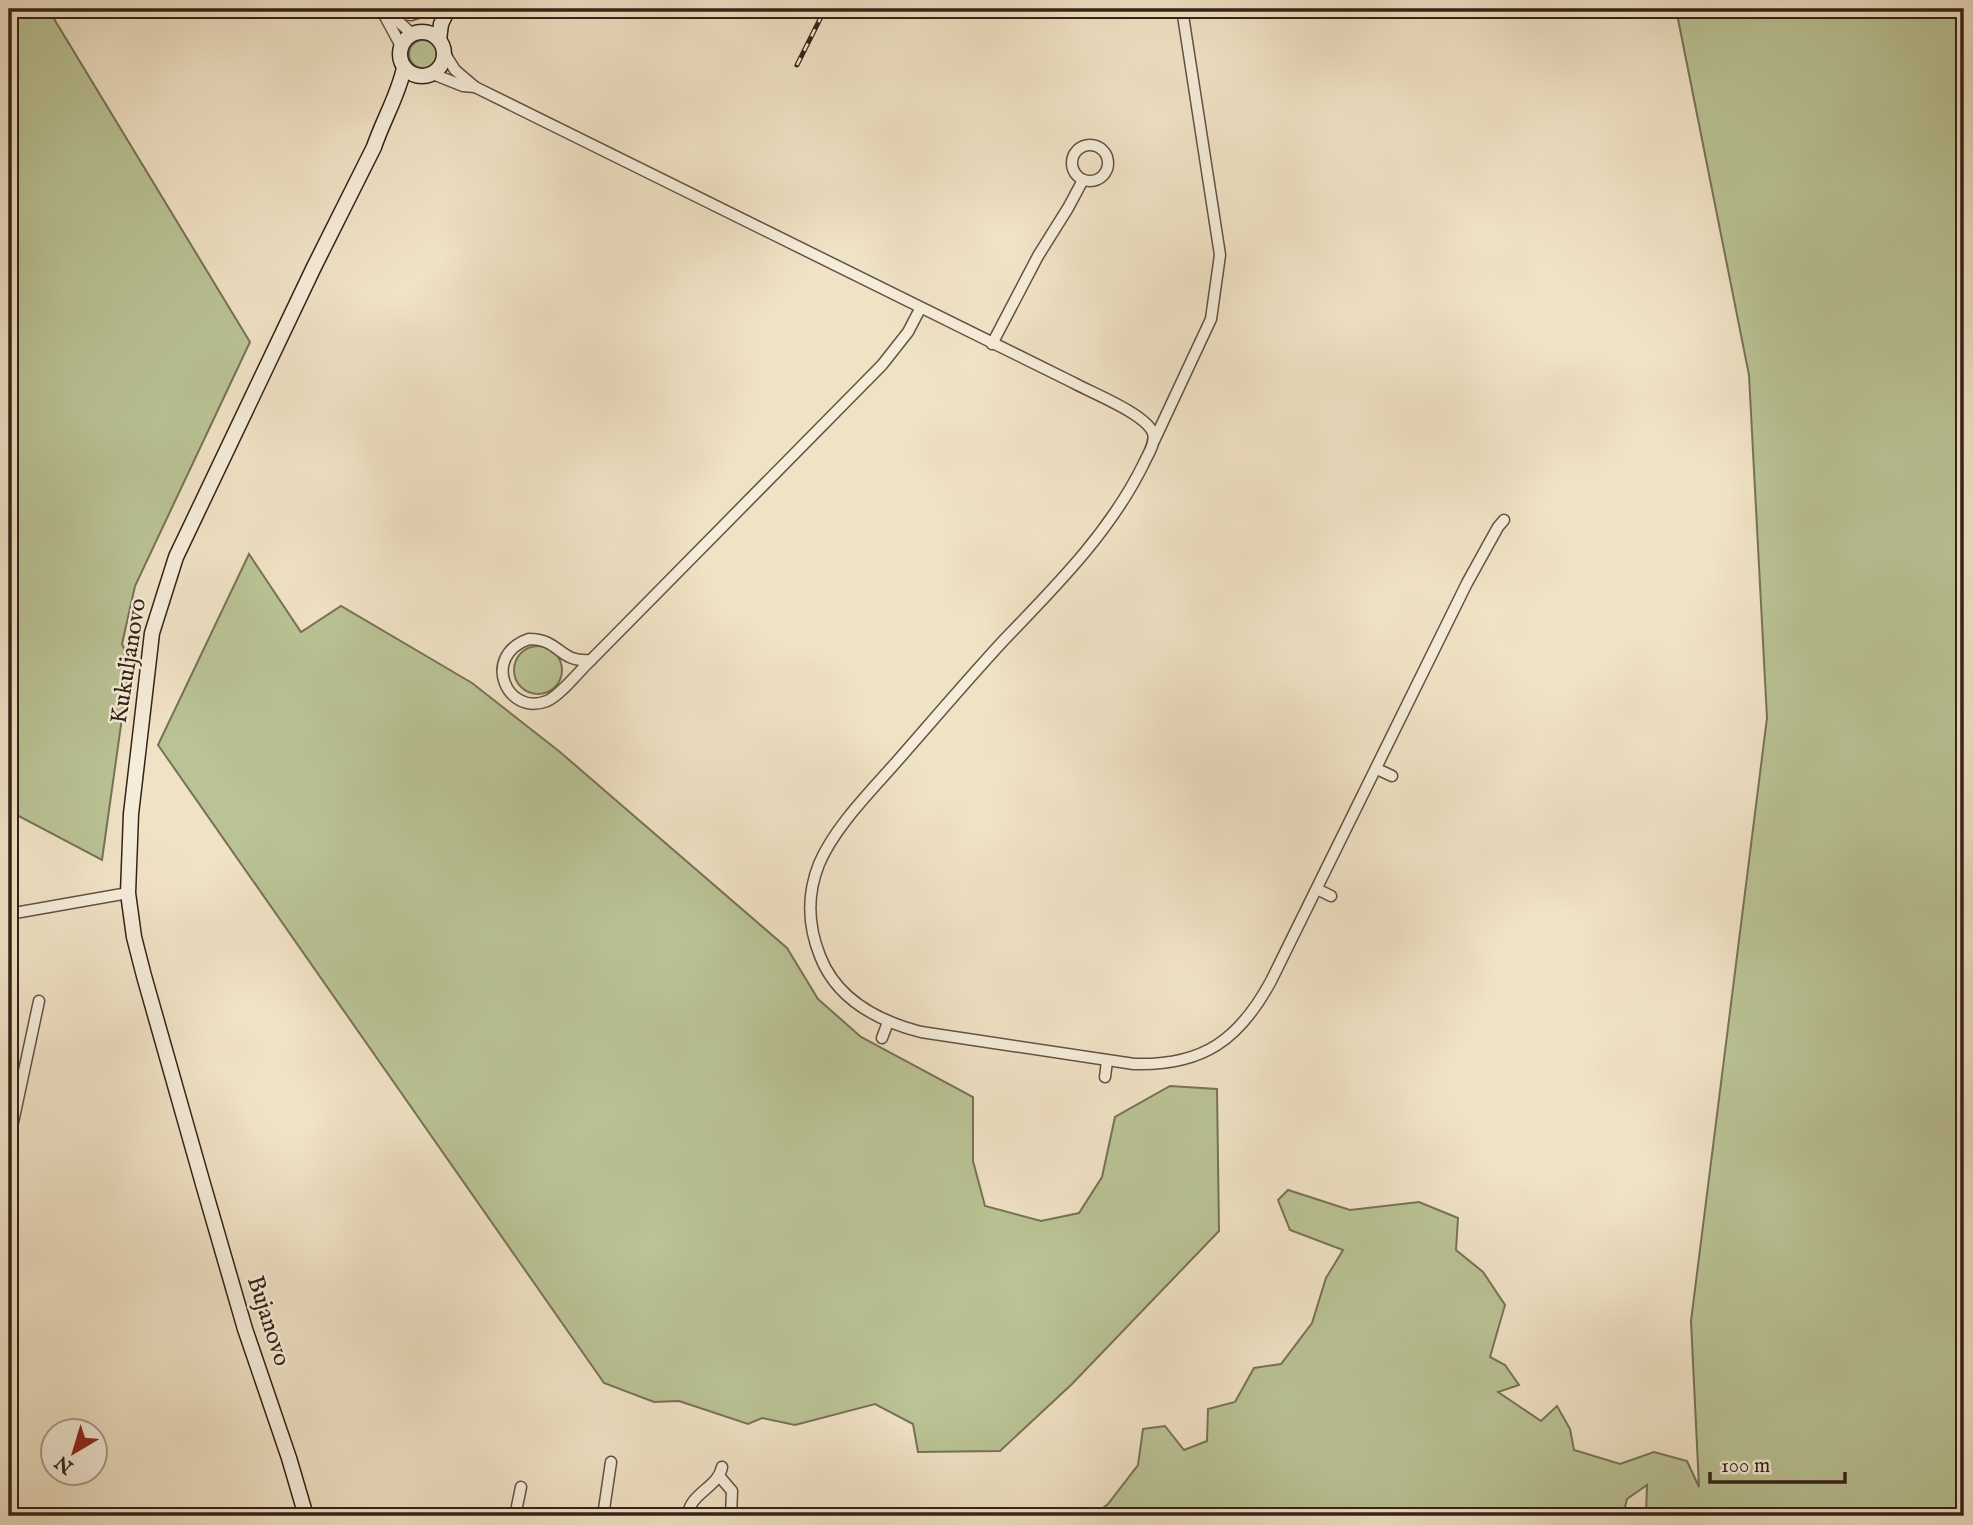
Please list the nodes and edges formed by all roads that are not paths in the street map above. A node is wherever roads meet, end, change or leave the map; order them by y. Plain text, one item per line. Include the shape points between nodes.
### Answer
1 (429, 9) edge
2 (438, 9) edge
3 (448, 9) edge
4 (1182, 9) edge
5 (384, 10) edge
6 (418, 33) junction
7 (439, 40) junction
8 (401, 46) junction
9 (445, 54) junction
10 (404, 68) junction
11 (428, 75) junction
12 (475, 87) junction
13 (374, 147) junction
14 (1083, 180) dead end
15 (920, 309) junction
16 (992, 344) junction
17 (1154, 441) junction
18 (1504, 520) dead end
19 (591, 660) junction
20 (1377, 769) junction
21 (1392, 776) dead end
22 (1317, 889) junction
23 (128, 893) junction
24 (1331, 896) dead end
25 (9, 914) edge
26 (39, 1001) dead end
27 (888, 1022) junction
28 (882, 1038) dead end
29 (1107, 1060) junction
30 (1105, 1077) dead end
31 (190, 1138) joint
32 (9, 1141) edge
33 (611, 1462) dead end
34 (521, 1487) dead end
35 (306, 1516) edge
36 (515, 1516) edge
37 (603, 1516) edge
38 (688, 1516) edge
39 (732, 1516) edge

1 - 5 street via 411,15
2 - 6 main road
3 - 7 main road
4 - 17 street via 1220,255 1211,319
5 - 6 street
5 - 8 street
6 - 7 main road
6 - 8 main road
7 - 9 main road
8 - 10 main road, Kukuljanovo
9 - 11 main road, Kukuljanovo via 440,69
9 - 12 street
10 - 11 main road via 415,76
10 - 13 main road, Kukuljanovo
11 - 12 street
11 - 13 main road, Kukuljanovo via 410,87
12 - 15 street
13 - 23 main road, Kukuljanovo via 164,588 148,659 131,814
14 - 16 street
15 - 16 street
15 - 19 street via 882,365
16 - 17 street via 1139,418 1153,433
17 - 27 street via 1135,483 1094,541 879,783 820,861 810,918 822,963 843,993
18 - 20 street via 1466,583
19 - 19 street via 568,658 550,642 529,639 510,649 501,670 507,689 534,703 554,697
20 - 21 street
20 - 22 street
22 - 24 street
22 - 29 street via 1261,1000 1226,1040 1199,1056 1167,1064
23 - 25 street
23 - 31 main road, Kukuljanovo via 142,969
26 - 32 street
27 - 28 street
27 - 29 street
29 - 30 street
31 - 35 main road, Bujanovo
33 - 37 street
34 - 36 street
38 - 39 street via 692,1502 721,1472 732,1491

